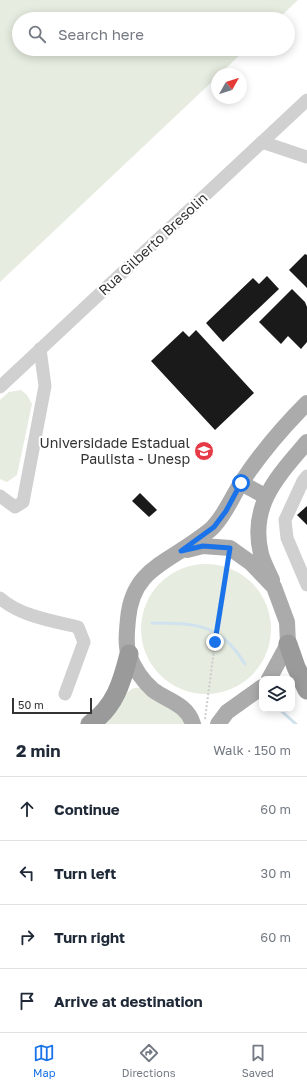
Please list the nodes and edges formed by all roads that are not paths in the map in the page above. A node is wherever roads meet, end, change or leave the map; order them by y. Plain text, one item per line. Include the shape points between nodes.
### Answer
1 (307, 100) edge
2 (262, 142) junction
3 (307, 157) edge
4 (40, 350) junction
5 (0, 387) edge
6 (307, 403) edge
7 (307, 442) edge
8 (307, 476) edge
9 (241, 483) junction
10 (0, 496) edge
11 (266, 496) junction
12 (181, 551) junction
13 (307, 585) edge
14 (274, 587) junction
15 (0, 598) edge
16 (288, 644) junction
17 (128, 654) junction
18 (271, 676) edge
19 (259, 689) edge
20 (307, 690) edge
21 (65, 694) dead end
22 (206, 722) edge
23 (90, 724) edge

1 - 2 street, Rua Gilberto Bresolin
2 - 3 street
2 - 4 street, Rua Gilberto Bresolin
4 - 5 street, Rua Gilberto Bresolin
4 - 10 street via 45,386 23,502 15,507
6 - 9 main road via 283,427
7 - 11 main road
8 - 13 street via 285,520 287,538
9 - 11 main road
9 - 12 main road via 214,527
11 - 14 main road via 260,510 258,530 261,554
12 - 14 main road via 203,546 230,548 251,563
12 - 17 main road via 161,562 137,587 129,603
14 - 16 main road via 287,622
15 - 21 street via 26,613 78,627 84,642
16 - 18 main road
16 - 20 highway
17 - 22 main road via 136,670 152,689 182,706 189,714
17 - 23 highway via 116,696 105,712
19 - 22 main road via 227,712

